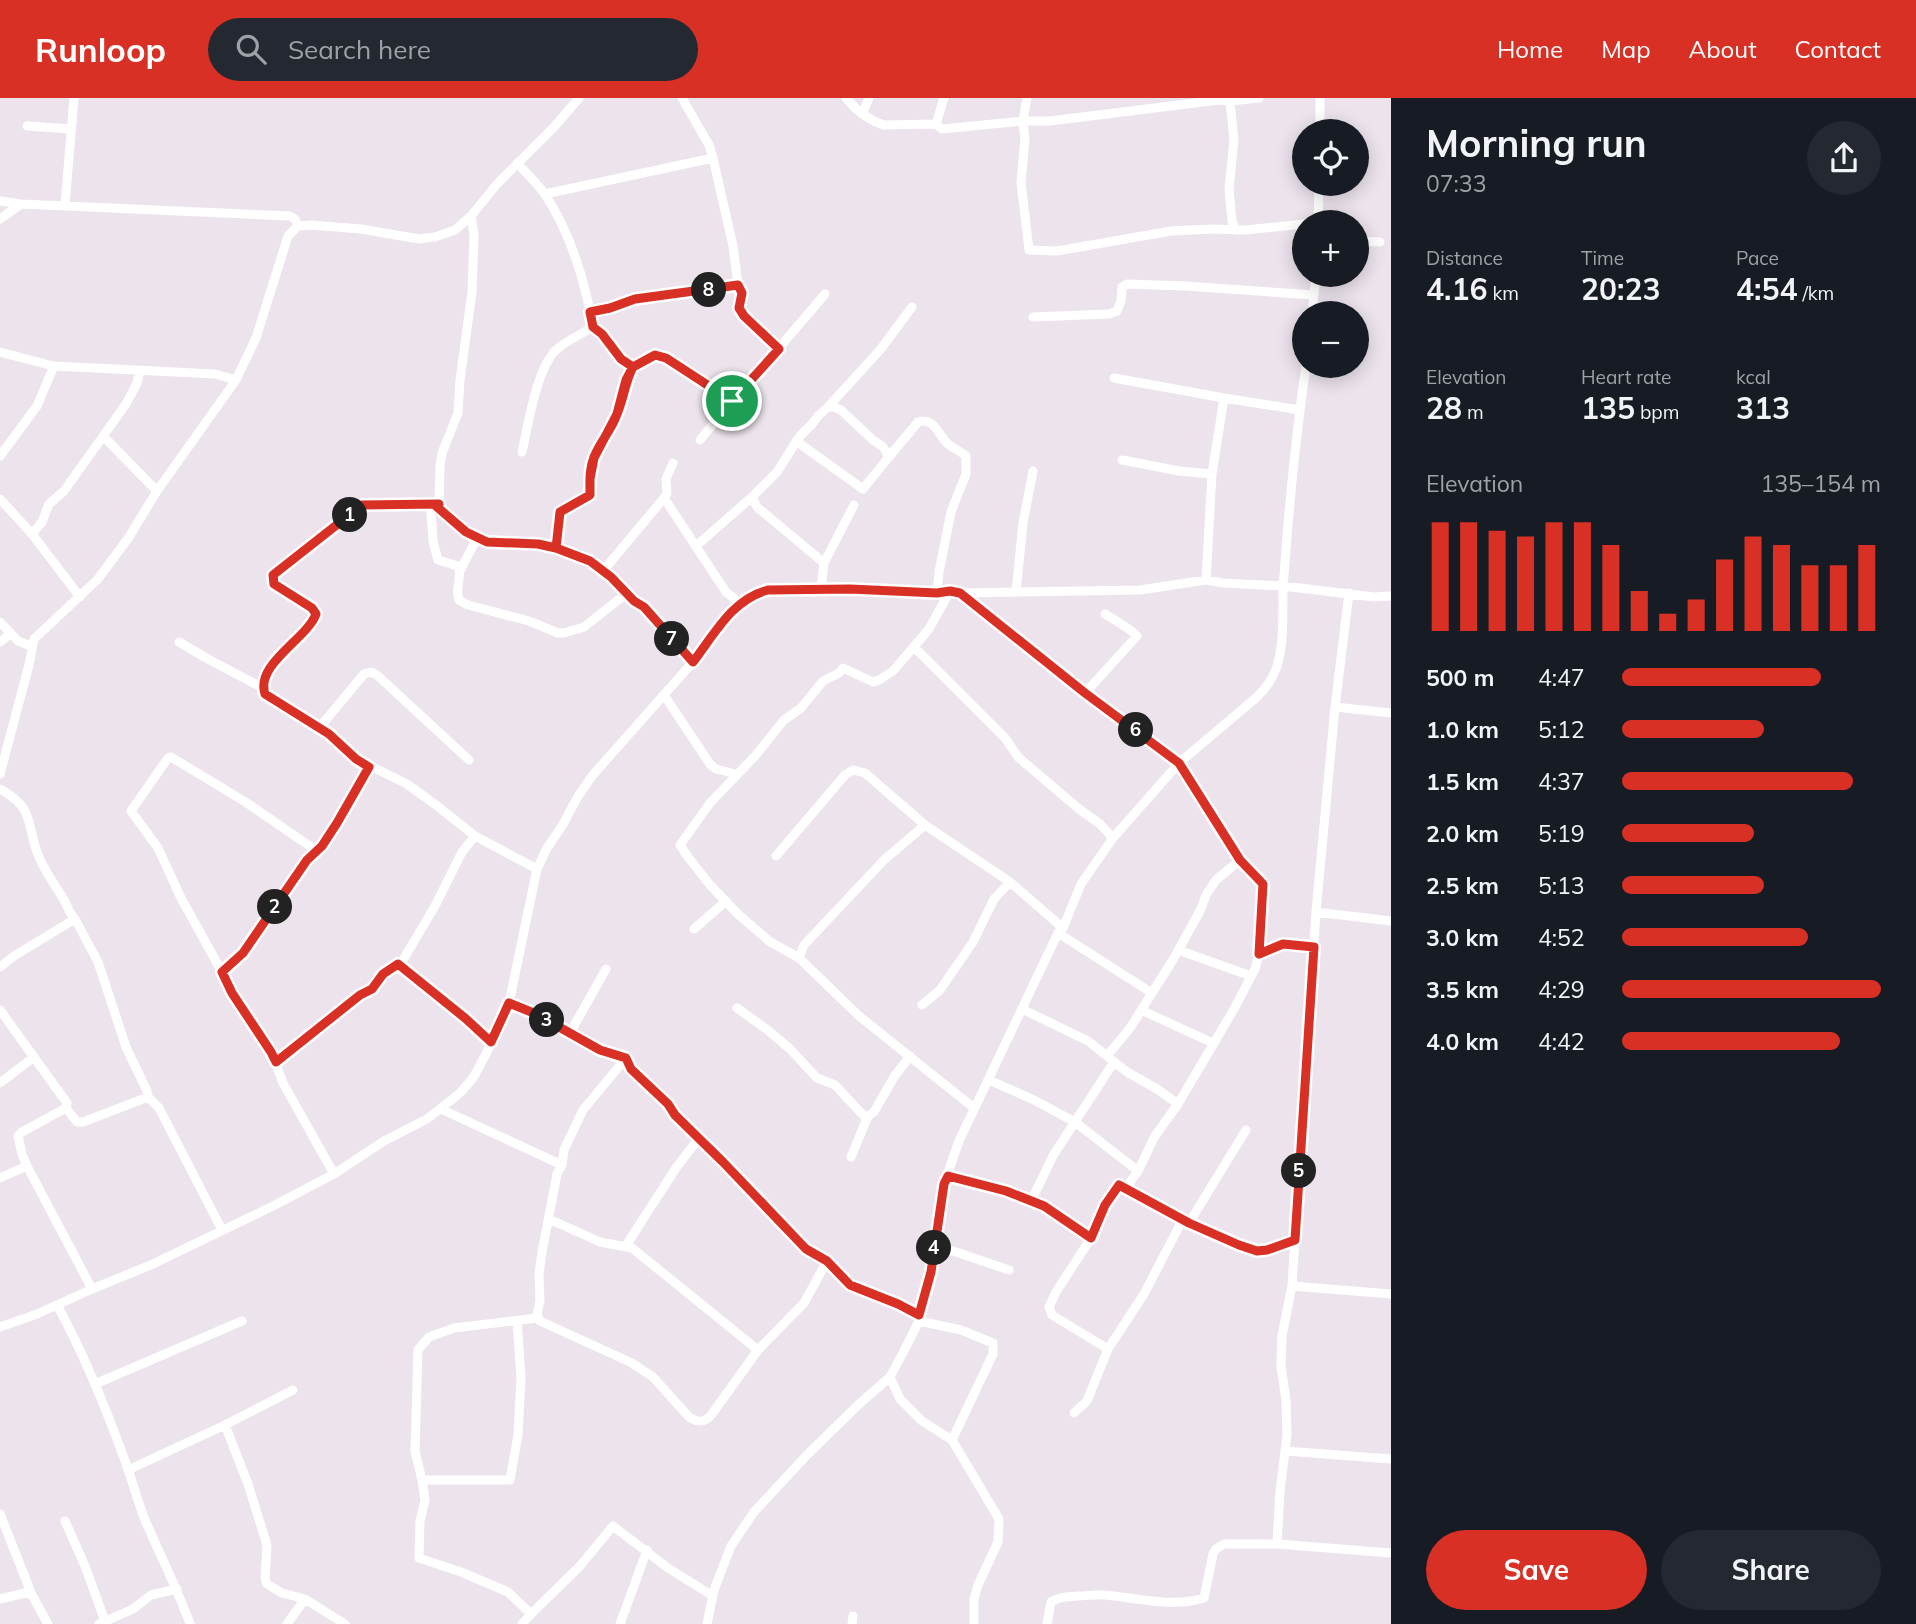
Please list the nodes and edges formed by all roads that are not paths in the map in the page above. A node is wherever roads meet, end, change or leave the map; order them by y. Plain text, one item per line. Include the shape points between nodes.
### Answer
1 (74, 98) edge
2 (579, 98) edge
3 (682, 98) edge
4 (846, 98) edge
5 (869, 98) edge
6 (944, 98) edge
7 (1027, 98) edge
8 (1259, 98) edge
9 (1320, 98) edge
10 (1219, 99) edge
11 (1230, 101) junction
12 (862, 114) junction
13 (1320, 119) edge
14 (1023, 121) junction
15 (936, 124) junction
16 (27, 126) dead end
17 (71, 129) junction
18 (713, 158) junction
19 (517, 163) junction
20 (545, 194) junction
21 (0, 201) edge
22 (21, 204) junction
23 (65, 205) junction
24 (471, 216) junction
25 (0, 219) edge
26 (298, 226) junction
27 (1292, 226) edge
28 (1236, 230) junction
29 (1369, 242) edge
30 (1380, 242) dead end
31 (738, 285) junction
32 (1315, 287) edge
33 (825, 294) dead end
34 (1314, 295) junction
35 (1313, 301) edge
36 (912, 307) dead end
37 (590, 312) junction
38 (1033, 317) dead end
39 (593, 327) junction
40 (779, 349) junction
41 (0, 352) edge
42 (54, 366) junction
43 (633, 367) junction
44 (140, 370) junction
45 (1114, 378) dead end
46 (1304, 378) edge
47 (236, 380) junction
48 (1224, 398) junction
49 (732, 401) junction
50 (828, 407) junction
51 (1300, 410) junction
52 (103, 436) junction
53 (700, 440) dead end
54 (796, 441) junction
55 (522, 452) dead end
56 (0, 456) edge
57 (888, 458) junction
58 (1122, 460) dead end
59 (673, 463) dead end
60 (1033, 471) dead end
61 (1212, 474) junction
62 (157, 491) junction
63 (752, 497) junction
64 (664, 498) junction
65 (0, 499) edge
66 (438, 505) junction
67 (854, 505) dead end
68 (32, 534) junction
69 (477, 538) junction
70 (696, 546) junction
71 (556, 548) junction
72 (824, 563) junction
73 (460, 571) junction
74 (603, 571) junction
75 (1206, 580) junction
76 (1283, 586) junction
77 (821, 589) junction
78 (955, 592) junction
79 (1016, 592) junction
80 (627, 593) junction
81 (937, 593) junction
82 (1349, 593) junction
83 (1391, 596) edge
84 (80, 597) junction
85 (740, 603) junction
86 (1105, 614) dead end
87 (0, 622) edge
88 (10, 634) junction
89 (0, 642) edge
90 (179, 642) dead end
91 (31, 646) junction
92 (914, 647) junction
93 (693, 662) junction
94 (263, 688) junction
95 (1085, 693) junction
96 (664, 695) junction
97 (1335, 707) junction
98 (1391, 713) edge
99 (319, 728) junction
100 (469, 760) dead end
101 (1179, 763) junction
102 (369, 767) junction
103 (0, 774) edge
104 (736, 774) junction
105 (0, 789) edge
106 (925, 825) junction
107 (475, 836) junction
108 (1113, 838) junction
109 (317, 851) junction
110 (776, 856) dead end
111 (1240, 860) junction
112 (537, 869) junction
113 (1010, 882) junction
114 (726, 901) junction
115 (1316, 912) junction
116 (75, 919) junction
117 (1391, 921) edge
118 (694, 929) dead end
119 (1060, 931) junction
120 (1314, 947) junction
121 (1178, 950) junction
122 (1259, 954) junction
123 (799, 958) junction
124 (398, 964) junction
125 (0, 967) edge
126 (606, 969) dead end
127 (222, 972) junction
128 (1251, 976) junction
129 (1152, 993) junction
130 (509, 1003) junction
131 (922, 1005) dead end
132 (737, 1008) dead end
133 (1022, 1009) junction
134 (0, 1010) edge
135 (1141, 1010) junction
136 (570, 1033) junction
137 (491, 1042) junction
138 (1213, 1043) junction
139 (910, 1056) junction
140 (34, 1057) junction
141 (626, 1058) junction
142 (1111, 1059) junction
143 (276, 1062) junction
144 (989, 1080) junction
145 (0, 1083) edge
146 (148, 1097) junction
147 (1178, 1104) junction
148 (66, 1108) junction
149 (974, 1108) junction
150 (441, 1109) junction
151 (869, 1116) junction
152 (1075, 1122) junction
153 (1246, 1130) dead end
154 (699, 1138) junction
155 (851, 1157) dead end
156 (27, 1166) junction
157 (562, 1166) junction
158 (1138, 1171) junction
159 (334, 1174) junction
160 (948, 1176) junction
161 (0, 1178) edge
162 (1126, 1188) junction
163 (1031, 1201) junction
164 (549, 1219) junction
165 (1186, 1221) junction
166 (222, 1230) junction
167 (1091, 1238) junction
168 (1295, 1240) junction
169 (625, 1247) junction
170 (934, 1251) junction
171 (827, 1261) junction
172 (1009, 1270) dead end
173 (1292, 1286) junction
174 (92, 1289) junction
175 (1391, 1294) edge
176 (57, 1305) junction
177 (537, 1318) junction
178 (919, 1318) junction
179 (517, 1320) junction
180 (242, 1321) dead end
181 (0, 1327) edge
182 (1108, 1349) junction
183 (758, 1350) junction
184 (890, 1377) junction
185 (95, 1384) junction
186 (293, 1390) dead end
187 (1074, 1413) dead end
188 (225, 1425) junction
189 (952, 1440) junction
190 (1285, 1451) junction
191 (1391, 1459) edge
192 (128, 1470) junction
193 (422, 1480) junction
194 (0, 1514) edge
195 (65, 1521) dead end
196 (2, 1526) edge
197 (1277, 1545) junction
198 (647, 1550) junction
199 (1391, 1553) edge
200 (177, 1590) junction
201 (32, 1595) junction
202 (713, 1596) junction
203 (0, 1599) edge
204 (305, 1599) junction
205 (531, 1615) junction
206 (102, 1622) edge
207 (48, 1624) edge
208 (190, 1624) edge
209 (287, 1624) edge
210 (345, 1624) edge
211 (522, 1624) edge
212 (620, 1624) edge
213 (707, 1624) edge
214 (974, 1624) edge
215 (1047, 1624) edge

1 - 17 street
2 - 19 street
3 - 18 street
4 - 12 street
5 - 12 street
6 - 15 street
7 - 14 street
8 - 11 street
9 - 13 street
10 - 11 street
10 - 14 street
11 - 28 street via 1234,140 1229,189
12 - 15 street via 884,125
14 - 15 street via 942,129
14 - 28 street via 1021,182 1029,250 1057,251 1171,231
16 - 17 street
17 - 23 street
18 - 20 street
18 - 31 street
19 - 20 street
19 - 24 street
20 - 37 street via 569,242
21 - 22 street
22 - 23 street
22 - 25 street
23 - 26 street via 290,216
24 - 26 street via 455,230 419,239 361,229
24 - 66 street via 472,292 458,413 442,453
26 - 47 street via 288,236 256,338
27 - 28 street
29 - 30 street
31 - 37 street via 635,299
31 - 40 street via 744,316
32 - 34 street
33 - 40 street
34 - 35 street
34 - 38 street via 1127,284 1122,287 1117,311 1109,314
36 - 50 street
37 - 39 street
39 - 43 street
39 - 55 street via 553,353 534,397
40 - 49 street
41 - 42 street
42 - 44 street
42 - 56 street via 37,406
43 - 49 street via 655,355 666,358
43 - 71 street via 617,414 594,458 590,495 560,512
44 - 47 street via 215,374
44 - 52 street via 126,404
45 - 48 street
46 - 51 street
47 - 62 street
48 - 51 street
48 - 61 street
49 - 53 street
50 - 54 street
50 - 57 street via 841,410 882,446
51 - 76 street
52 - 62 street
52 - 68 street via 64,491 49,504
54 - 57 street via 863,489
54 - 63 street via 777,472
57 - 81 street via 922,420 931,422 947,443 966,456 966,474 951,512
58 - 61 street
59 - 64 street
60 - 79 street
61 - 75 street
62 - 84 street via 129,537
63 - 70 street
63 - 72 street via 757,507
64 - 70 street
64 - 74 street
65 - 68 street
66 - 69 street
66 - 73 street via 431,512 438,561 458,566
66 - 94 street via 362,505 273,575 274,584 316,614 268,671
67 - 72 street
68 - 84 street
69 - 71 street
69 - 73 street
70 - 85 street via 726,592
71 - 74 street
72 - 77 street
73 - 80 street via 459,600 558,633 584,627
74 - 80 street
75 - 76 street
75 - 79 street via 1140,590
76 - 82 street
76 - 101 street via 1282,639 1269,684
77 - 81 street
77 - 85 street via 768,590
78 - 79 street
78 - 81 street
78 - 92 street
78 - 95 street
80 - 93 street
82 - 83 street
82 - 97 street
84 - 91 street via 39,632
85 - 93 street
86 - 95 street via 1137,636
87 - 88 street
88 - 89 street
88 - 91 street
90 - 94 street
91 - 103 street
92 - 104 street via 880,680 873,682 844,668 823,681
92 - 108 street via 1005,738 1018,757
93 - 96 street
94 - 99 street via 269,697
95 - 101 street
96 - 104 street via 710,764
96 - 112 street via 592,776
97 - 98 street
97 - 115 street
99 - 100 street via 364,674 371,672
99 - 102 street
101 - 108 street
101 - 111 street
102 - 107 street via 407,784
102 - 109 street
104 - 114 street via 680,845
105 - 116 street via 25,808 37,853
106 - 110 street via 864,772 853,770
106 - 113 street
106 - 123 street via 884,860 804,945
107 - 112 street
107 - 124 street
108 - 119 street via 1081,884
109 - 127 street via 243,953
109 - 127 street via 169,758 131,813 158,848
111 - 121 street via 1216,880
111 - 122 street via 1263,884
112 - 130 street
113 - 119 street
113 - 131 street via 994,899 973,942 940,990
114 - 118 street
114 - 123 street via 769,941
115 - 117 street
115 - 120 street
116 - 125 street
116 - 146 street via 98,962
119 - 129 street
119 - 133 street
120 - 122 street via 1283,944
120 - 168 street
121 - 128 street
121 - 129 street
122 - 128 street
123 - 139 street via 859,1016
124 - 137 street
124 - 143 street
126 - 136 street
127 - 143 street
128 - 138 street
129 - 135 street
130 - 136 street
130 - 137 street
132 - 151 street via 779,1040 817,1078 835,1085 863,1116
133 - 142 street via 1088,1041
133 - 144 street
134 - 140 street
135 - 138 street
135 - 142 street
136 - 141 street
137 - 150 street via 473,1077
138 - 147 street
139 - 149 street
139 - 151 street
140 - 145 street
140 - 148 street via 66,1100
141 - 154 street via 631,1069
141 - 157 street via 583,1110 564,1150
142 - 147 street
142 - 152 street
143 - 159 street
144 - 149 street
144 - 152 street
146 - 148 street via 83,1122 77,1122
146 - 166 street via 159,1108
147 - 158 street
148 - 156 street via 18,1136
149 - 160 street
150 - 157 street
150 - 159 street
151 - 155 street
152 - 158 street
152 - 163 street
153 - 165 street
154 - 169 street
154 - 171 street via 806,1249
156 - 161 street
156 - 174 street
157 - 164 street
158 - 162 street
159 - 166 street
160 - 163 street
160 - 170 street
162 - 165 street
162 - 167 street via 1119,1185 1105,1205
163 - 167 street
164 - 169 street via 600,1242
164 - 177 street
165 - 168 street via 1257,1251
165 - 182 street
166 - 174 street
167 - 182 street via 1049,1307 1052,1315
168 - 173 street
169 - 183 street
170 - 172 street via 953,1251
170 - 178 street
171 - 178 street via 850,1285 898,1304
171 - 183 street via 804,1303
173 - 175 street
173 - 190 street via 1281,1366
174 - 176 street
176 - 181 street
176 - 185 street
177 - 179 street
177 - 183 street via 632,1363 653,1377 695,1421 707,1419
178 - 184 street
178 - 189 street via 994,1346
179 - 193 street via 454,1328 429,1337 418,1350 415,1451
179 - 193 street via 522,1378 510,1480
180 - 185 street
182 - 187 street via 1087,1401
184 - 189 street via 900,1399 922,1421
184 - 202 street via 754,1512 731,1546
185 - 192 street
186 - 188 street
188 - 192 street
188 - 204 street via 267,1545 267,1584
189 - 214 street via 999,1519 998,1542 976,1592
190 - 191 street
190 - 197 street
192 - 200 street
193 - 205 street via 425,1500 419,1558 508,1592
194 - 196 street
195 - 206 street
196 - 201 street
197 - 199 street
197 - 215 street via 1224,1544 1216,1549 1204,1598 1174,1602 1102,1594 1067,1596 1051,1602
198 - 202 street
198 - 205 street via 613,1526
198 - 212 street
200 - 206 street via 150,1595 133,1609
200 - 208 street
201 - 203 street
201 - 207 street
202 - 213 street
204 - 209 street
204 - 210 street
205 - 211 street

